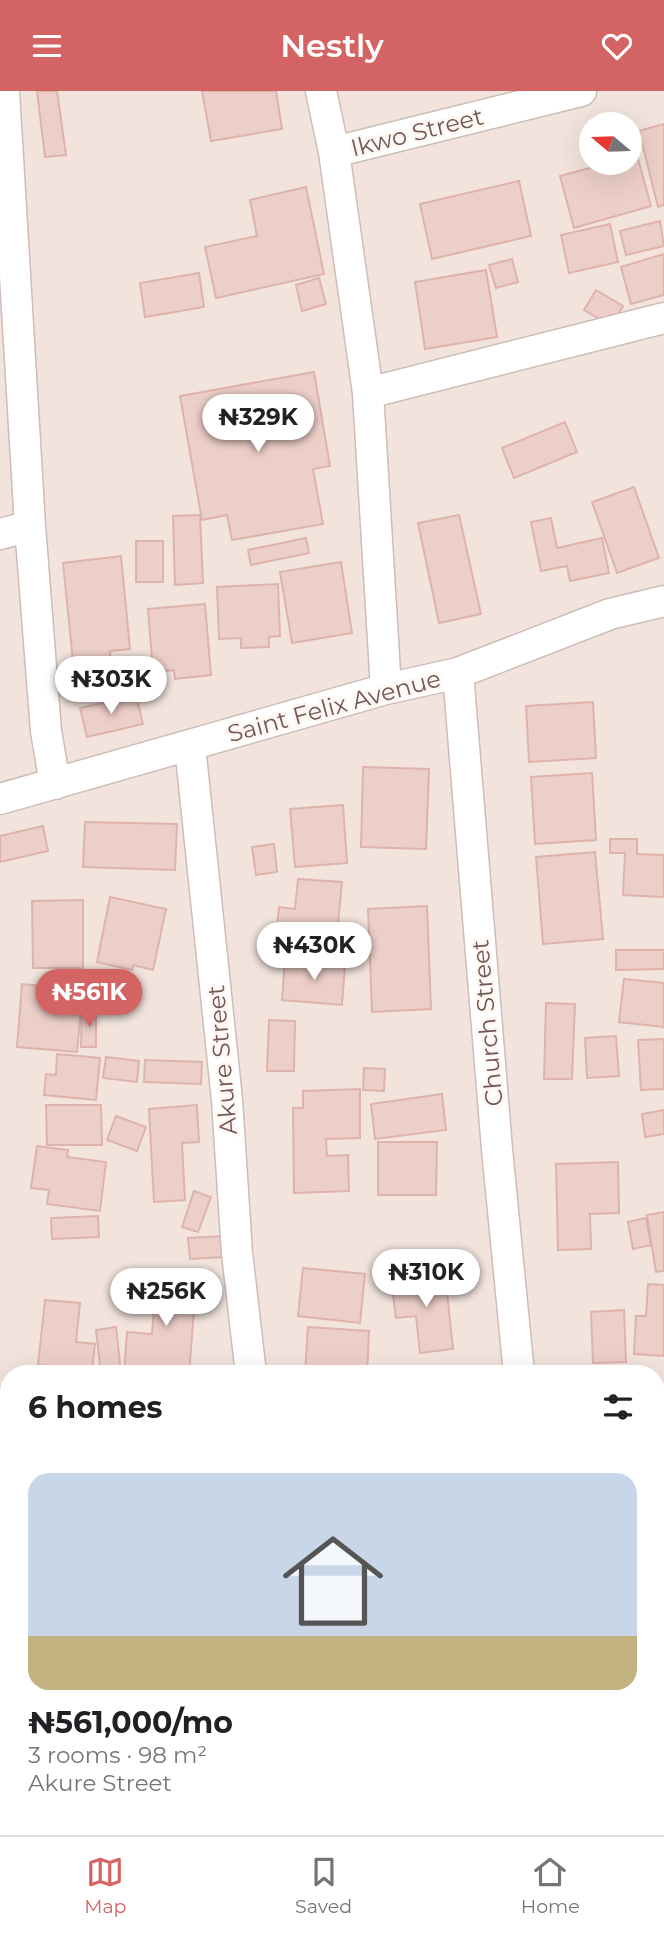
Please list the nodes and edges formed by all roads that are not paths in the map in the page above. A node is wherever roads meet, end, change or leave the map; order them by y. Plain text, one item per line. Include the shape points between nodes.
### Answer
1 (4, 91) edge
2 (321, 91) edge
3 (582, 91) edge
4 (334, 152) junction
5 (7, 253) edge
6 (664, 318) edge
7 (368, 393) junction
8 (30, 526) junction
9 (0, 534) edge
10 (664, 601) edge
11 (458, 673) junction
12 (386, 689) junction
13 (190, 746) junction
14 (55, 784) junction
15 (0, 799) edge
16 (250, 1365) edge
17 (518, 1365) edge

1 - 5 street
2 - 4 street
3 - 4 street, Ikwo Street
4 - 7 street
5 - 8 street
6 - 7 street
7 - 12 street
8 - 9 street
8 - 14 street via 46,731
10 - 11 street, Saint Felix Avenue via 610,614
11 - 12 street, Saint Felix Avenue
11 - 17 street, Church Street
12 - 13 street, Saint Felix Avenue
13 - 14 street, Saint Felix Avenue
13 - 16 street, Akure Street
14 - 15 street, Saint Felix Avenue

